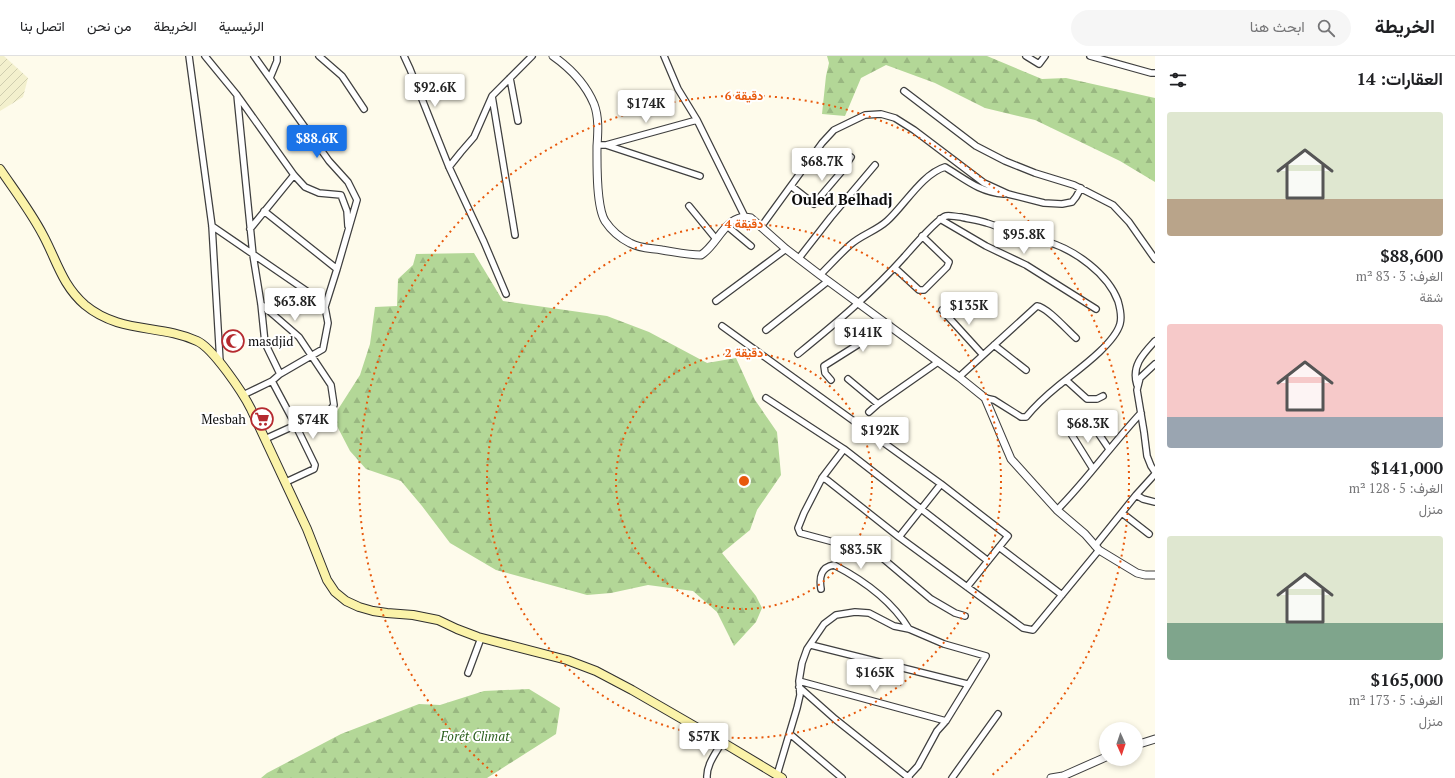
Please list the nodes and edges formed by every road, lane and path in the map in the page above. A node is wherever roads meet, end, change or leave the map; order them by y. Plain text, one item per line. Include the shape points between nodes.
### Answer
1 (190, 56) edge
2 (205, 56) edge
3 (254, 56) edge
4 (277, 56) edge
5 (318, 56) edge
6 (404, 56) edge
7 (532, 56) edge
8 (664, 56) edge
9 (1026, 56) edge
10 (1045, 56) edge
11 (1090, 56) edge
12 (555, 57) edge
13 (1155, 73) edge
14 (270, 78) junction
15 (510, 78) junction
16 (904, 91) dead end
17 (237, 95) junction
18 (492, 96) junction
19 (364, 109) dead end
20 (697, 120) junction
21 (518, 121) dead end
22 (598, 145) junction
23 (606, 145) junction
24 (851, 157) dead end
25 (875, 165) dead end
26 (449, 167) junction
27 (0, 169) edge
28 (294, 175) junction
29 (700, 176) dead end
30 (791, 186) junction
31 (1081, 188) junction
32 (1008, 194) junction
33 (689, 206) dead end
34 (264, 211) junction
35 (745, 217) junction
36 (940, 219) junction
37 (212, 226) junction
38 (348, 226) junction
39 (727, 226) junction
40 (761, 227) junction
41 (250, 229) junction
42 (516, 235) dead end
43 (922, 236) junction
44 (716, 239) junction
45 (751, 246) dead end
46 (786, 248) junction
47 (253, 255) junction
48 (799, 258) junction
49 (1155, 259) edge
50 (895, 268) junction
51 (337, 269) junction
52 (820, 275) junction
53 (828, 281) junction
54 (506, 294) dead end
55 (716, 301) dead end
56 (261, 304) junction
57 (858, 304) junction
58 (325, 306) junction
59 (1096, 309) dead end
60 (942, 310) dead end
61 (722, 326) dead end
62 (889, 326) junction
63 (766, 330) dead end
64 (1076, 338) dead end
65 (1155, 341) edge
66 (994, 345) junction
67 (798, 354) dead end
68 (312, 355) junction
69 (983, 355) junction
70 (938, 362) junction
71 (220, 364) junction
72 (1155, 364) edge
73 (1026, 370) dead end
74 (280, 374) junction
75 (959, 377) junction
76 (848, 379) dead end
77 (831, 380) dead end
78 (1066, 380) junction
79 (272, 381) junction
80 (1137, 385) junction
81 (243, 395) junction
82 (1103, 396) dead end
83 (766, 398) dead end
84 (985, 398) junction
85 (878, 404) junction
86 (869, 412) dead end
87 (1141, 413) junction
88 (1086, 415) dead end
89 (296, 426) junction
90 (1068, 429) dead end
91 (265, 439) junction
92 (844, 449) junction
93 (1109, 449) junction
94 (1093, 469) junction
95 (1155, 473) edge
96 (822, 478) junction
97 (286, 482) junction
98 (941, 484) junction
99 (1136, 494) junction
100 (1155, 502) edge
101 (920, 509) junction
102 (1057, 510) junction
103 (1122, 513) junction
104 (1149, 534) dead end
105 (899, 537) junction
106 (999, 546) junction
107 (1097, 548) junction
108 (988, 561) junction
109 (1155, 575) edge
110 (967, 587) junction
111 (821, 589) dead end
112 (1062, 595) junction
113 (965, 616) dead end
114 (909, 629) junction
115 (481, 638) junction
116 (811, 645) junction
117 (468, 673) dead end
118 (799, 684) junction
119 (967, 684) junction
120 (998, 714) dead end
121 (946, 720) junction
122 (790, 734) junction
123 (1155, 738) edge
124 (722, 742) junction
125 (1143, 742) edge
126 (1099, 761) edge
127 (779, 777) edge
128 (707, 778) edge
129 (842, 778) edge
130 (908, 778) edge
131 (952, 778) edge
132 (1051, 778) edge

1 - 37 street
2 - 17 street
3 - 14 street
4 - 14 street
5 - 19 street via 342,76
6 - 26 street
7 - 15 street
8 - 20 street via 678,89
9 - 10 street via 1039,64
11 - 13 street
12 - 22 street via 576,76 594,104
14 - 38 street via 329,161 348,182 357,200 353,218
15 - 18 street
15 - 21 street
16 - 31 street via 976,146 1035,173
17 - 28 street
17 - 41 street
18 - 26 street via 474,137
18 - 42 street
20 - 23 street
20 - 35 street
22 - 23 street
22 - 44 street via 601,211 614,232 645,249 694,255 707,252
23 - 29 street
24 - 30 street via 814,204
25 - 48 street
26 - 54 street
27 - 71 main road via 44,235 61,274 86,305 122,324 167,332 198,342
28 - 34 street
28 - 38 street via 305,187 319,193 341,195 347,211
30 - 32 street via 834,130 865,115 881,114 903,122 984,183
30 - 40 street
31 - 32 street via 1072,202 1062,204 1044,203
31 - 49 street via 1116,208
32 - 52 street via 980,189 945,167 938,169 888,220 851,244
33 - 44 street
34 - 41 street
34 - 51 street
35 - 39 street via 736,218
35 - 40 street via 751,218
36 - 43 street
36 - 59 street via 986,246 1026,265
36 - 78 street via 954,216 987,222 1050,243 1074,254 1103,276 1113,288 1118,303 1120,324 1107,344
37 - 47 street
37 - 71 street
38 - 51 street
39 - 44 street
39 - 45 street
40 - 46 street
41 - 47 street
43 - 50 street
43 - 50 street via 949,262 947,267 921,291
46 - 48 street
46 - 55 street
47 - 56 street
47 - 58 street
48 - 52 street
50 - 57 street
51 - 58 street
52 - 53 street
53 - 57 street
53 - 63 street
56 - 68 street via 299,337
56 - 74 street via 265,344
57 - 62 street
57 - 67 street
58 - 68 street via 328,323 323,350
60 - 69 street
61 - 98 street
62 - 70 street
62 - 77 street via 824,366 825,373
64 - 66 street via 1037,306
65 - 80 street via 1138,364 1135,376
66 - 69 street
66 - 73 street
68 - 74 street
68 - 89 street via 331,385 334,405 331,409
69 - 75 street
70 - 75 street
70 - 85 street
71 - 81 main road
72 - 80 street via 1140,378
74 - 79 street
75 - 84 street
76 - 85 street
78 - 82 street via 1087,399
78 - 84 street via 1026,417 1021,417 994,400
79 - 81 street
79 - 89 street
80 - 87 street
81 - 91 main road
83 - 92 street
84 - 102 street via 1011,459
85 - 86 street
87 - 93 street
87 - 95 street via 1147,456
88 - 93 street
89 - 91 street
89 - 97 street via 315,465 314,469
90 - 94 street
91 - 97 main road
92 - 96 street
92 - 101 street
93 - 94 street
94 - 102 street
95 - 99 street
96 - 105 street
96 - 113 street via 798,528 800,533 867,550 880,556 931,599
97 - 115 main road via 327,580 335,592 346,601 359,607 387,613 438,620
98 - 101 street
98 - 106 street via 1008,536
99 - 100 street
99 - 103 street
101 - 105 street
101 - 108 street
102 - 107 street
103 - 104 street
103 - 107 street
105 - 110 street
106 - 108 street
106 - 112 street
107 - 109 street via 1137,573
107 - 112 street
108 - 110 street
110 - 112 street via 1028,630 1033,630
111 - 114 street via 821,573 827,566 834,565 887,602 901,616
114 - 116 street via 894,626 869,613 845,613 836,615 824,624
114 - 119 street via 944,644 986,656
115 - 117 street
115 - 124 main road via 567,660 596,671
116 - 118 street via 802,663
116 - 119 street
118 - 121 street
118 - 122 street via 798,708
118 - 130 street via 836,719
119 - 121 street
120 - 131 street
121 - 130 street
122 - 127 street
122 - 129 street
123 - 125 street
124 - 127 main road
124 - 128 street via 709,766
126 - 132 street via 1063,776

